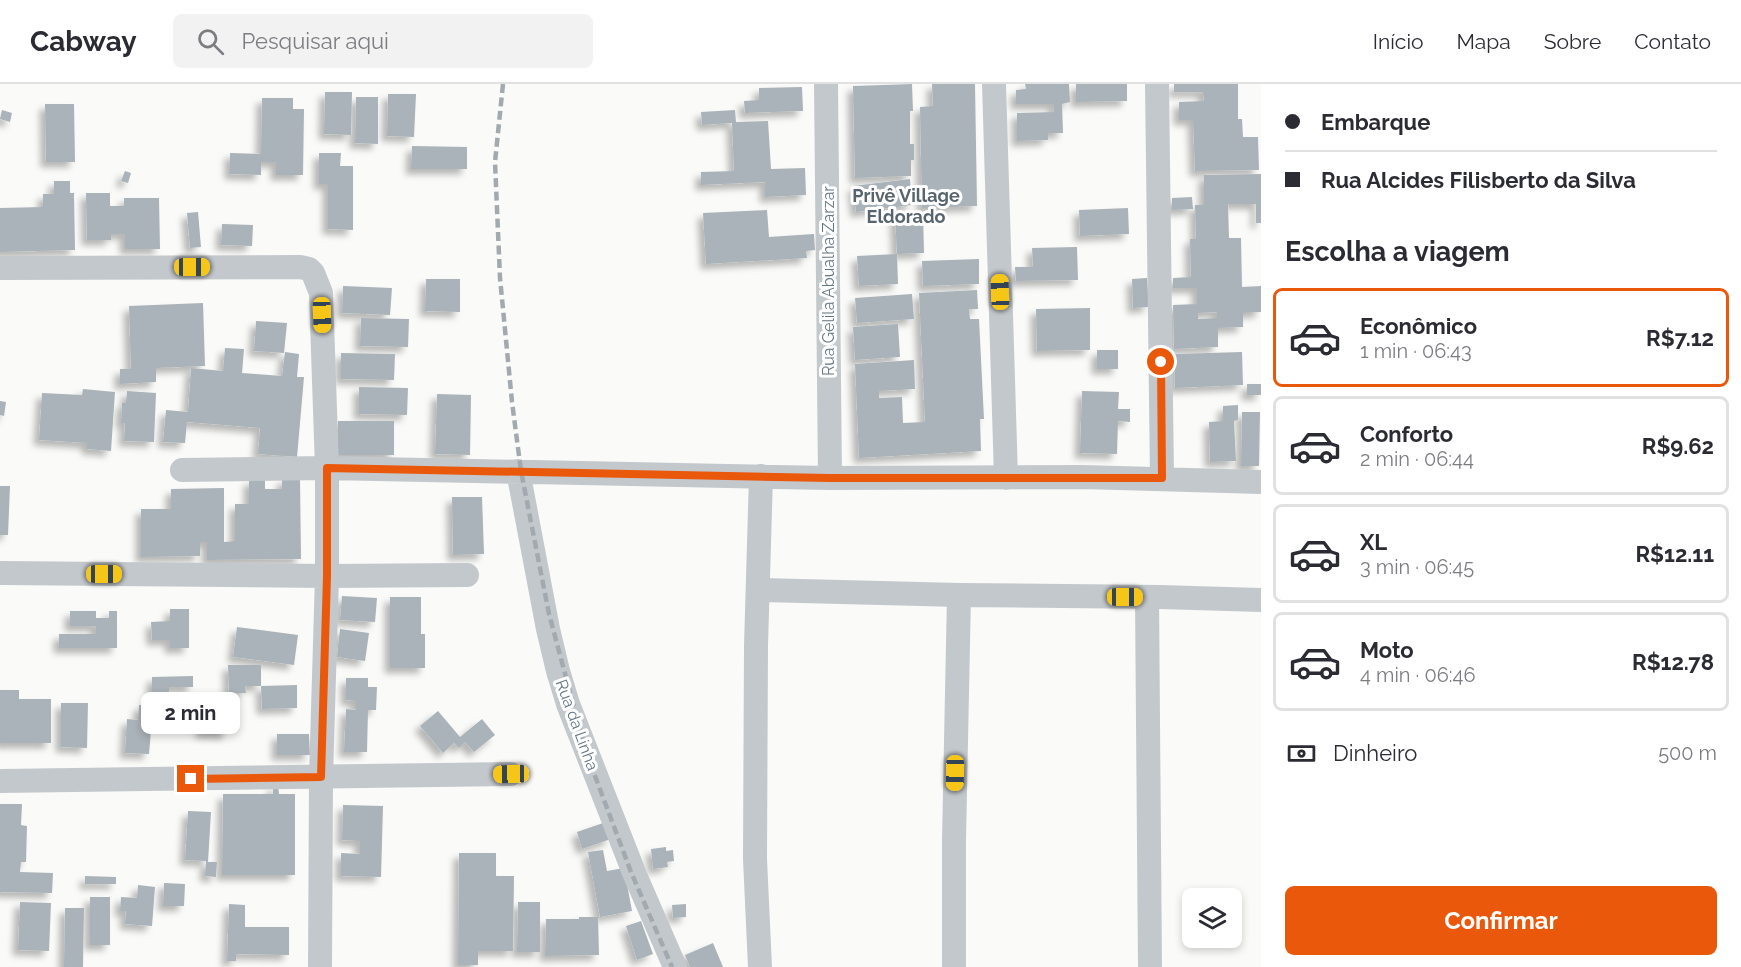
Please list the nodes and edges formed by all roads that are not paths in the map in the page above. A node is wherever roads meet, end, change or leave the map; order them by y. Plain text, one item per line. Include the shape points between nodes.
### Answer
1 (826, 84) edge
2 (994, 84) edge
3 (1157, 84) edge
4 (0, 268) edge
5 (327, 468) junction
6 (182, 470) dead end
7 (518, 471) junction
8 (761, 476) junction
9 (830, 478) junction
10 (1006, 478) junction
11 (1162, 478) junction
12 (1261, 482) edge
13 (0, 573) edge
14 (467, 575) dead end
15 (327, 576) junction
16 (758, 590) junction
17 (959, 595) junction
18 (1147, 597) junction
19 (1261, 600) edge
20 (511, 774) dead end
21 (321, 777) junction
22 (0, 781) edge
23 (320, 967) edge
24 (675, 967) edge
25 (760, 967) edge
26 (954, 967) edge
27 (1150, 967) edge

1 - 9 street, Rua Gelila Abualha Zarzar
2 - 10 street
3 - 11 street
4 - 5 street via 309,269 321,293
5 - 6 street
5 - 7 street
5 - 15 street
7 - 8 street
7 - 24 street, Rua da Linha via 561,682
8 - 9 street
8 - 16 street
9 - 10 street
10 - 11 street
11 - 12 street
13 - 15 street
14 - 15 street
15 - 21 street
16 - 17 street
16 - 25 street via 755,859
17 - 18 street
17 - 26 street
18 - 19 street
18 - 27 street
20 - 21 street
21 - 22 street
21 - 23 street

